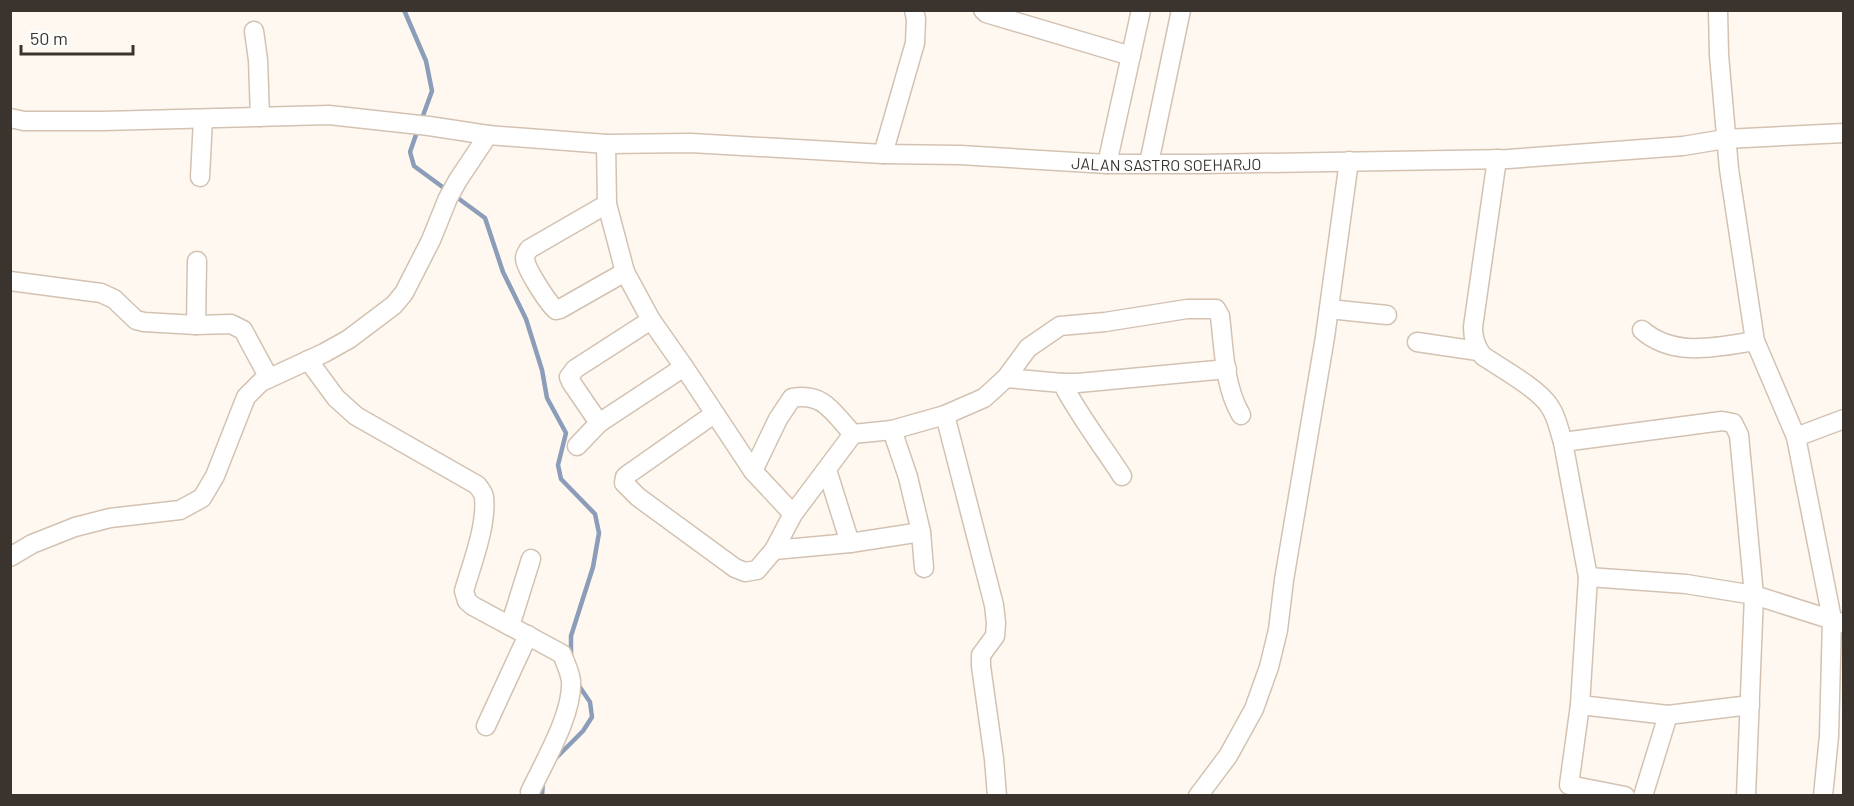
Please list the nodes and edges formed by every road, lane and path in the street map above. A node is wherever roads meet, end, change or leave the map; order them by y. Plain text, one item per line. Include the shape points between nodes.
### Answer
1 (914, 10) edge
2 (984, 10) edge
3 (1141, 10) edge
4 (1181, 10) edge
5 (1718, 10) edge
6 (254, 31) dead end
7 (1131, 56) junction
8 (260, 117) junction
9 (10, 118) edge
10 (203, 119) junction
11 (1844, 133) edge
12 (488, 135) junction
13 (1725, 139) junction
14 (606, 144) junction
15 (883, 154) junction
16 (1497, 159) junction
17 (1349, 161) junction
18 (1149, 163) junction
19 (1107, 164) junction
20 (200, 177) dead end
21 (607, 204) junction
22 (197, 261) dead end
23 (625, 272) junction
24 (10, 281) edge
25 (1329, 309) junction
26 (1387, 315) dead end
27 (651, 321) junction
28 (196, 325) junction
29 (1642, 330) dead end
30 (1755, 340) junction
31 (1417, 342) dead end
32 (1478, 351) junction
33 (308, 360) junction
34 (684, 367) junction
35 (1227, 369) junction
36 (269, 378) junction
37 (1006, 378) junction
38 (1062, 383) junction
39 (714, 414) junction
40 (945, 415) junction
41 (1241, 415) dead end
42 (1844, 419) edge
43 (599, 423) junction
44 (892, 430) junction
45 (853, 434) junction
46 (1796, 437) junction
47 (1563, 442) junction
48 (577, 446) dead end
49 (827, 470) junction
50 (753, 471) junction
51 (1122, 476) dead end
52 (793, 514) junction
53 (921, 532) junction
54 (850, 543) junction
55 (774, 550) junction
56 (10, 557) edge
57 (531, 559) dead end
58 (924, 568) dead end
59 (1588, 577) junction
60 (1754, 595) junction
61 (1838, 621) edge
62 (510, 626) junction
63 (528, 635) junction
64 (1580, 705) junction
65 (1750, 705) junction
66 (1668, 715) junction
67 (486, 726) dead end
68 (530, 792) dead end
69 (997, 795) edge
70 (1198, 795) edge
71 (1625, 795) edge
72 (1643, 795) edge
73 (1746, 795) edge
74 (1823, 795) edge

1 - 15 street via 915,43
2 - 7 street
3 - 7 street
4 - 18 street
5 - 13 street
6 - 8 street
7 - 19 street
8 - 10 street, JALAN SASTRO SOEHARJO
8 - 12 street, JALAN SASTRO SOEHARJO via 329,115
9 - 10 street, JALAN SASTRO SOEHARJO
10 - 20 street
11 - 13 street, JALAN SASTRO SOEHARJO
12 - 14 street, JALAN SASTRO SOEHARJO
12 - 33 street via 448,198 404,293 349,339
13 - 16 street, JALAN SASTRO SOEHARJO via 1683,146
13 - 30 street
14 - 15 street, JALAN SASTRO SOEHARJO via 691,143
14 - 21 street
15 - 19 street, JALAN SASTRO SOEHARJO
16 - 17 street, JALAN SASTRO SOEHARJO
16 - 32 street via 1473,327
17 - 18 street, JALAN SASTRO SOEHARJO
17 - 25 street
18 - 19 street, JALAN SASTRO SOEHARJO
21 - 23 street
21 - 23 street via 530,249 525,260 556,310
22 - 28 street
23 - 27 street
24 - 28 street via 101,293 114,299 136,320
25 - 26 street
25 - 70 street via 1269,667 1254,709 1228,756
27 - 34 street
27 - 43 street via 575,369 569,377
28 - 36 street via 231,324 243,330
29 - 30 street via 1651,338 1681,348
30 - 46 street
31 - 32 street
32 - 47 street via 1542,396 1550,405
33 - 36 street
33 - 62 street via 336,398 356,416 477,485 484,497 483,524 464,591 473,606
34 - 39 street
34 - 43 street
35 - 37 street via 1221,316 1216,309 1187,309 1060,326 1028,348
35 - 38 street
35 - 41 street
36 - 56 street via 246,397 215,476 202,498 180,510 75,526
37 - 38 street
37 - 40 street via 984,398
38 - 51 street
39 - 50 street
39 - 55 street via 630,473 624,483 735,568 757,570
40 - 44 street
40 - 69 street via 994,605 995,636 981,655 981,666
42 - 46 street
43 - 48 street
44 - 45 street
44 - 53 street
45 - 49 street
45 - 50 street via 821,400 805,395 792,398
46 - 61 street
47 - 59 street
47 - 60 street via 1722,421 1733,423 1739,435
49 - 52 street
49 - 54 street
50 - 52 street
52 - 55 street
53 - 54 street
53 - 58 street
54 - 55 street
57 - 62 street
59 - 60 street via 1686,584
59 - 64 street
60 - 61 street
60 - 65 street
61 - 74 street
62 - 63 street
63 - 67 street
63 - 68 street via 562,654 571,678 562,725
64 - 66 street
64 - 71 street via 1569,785
65 - 66 street
65 - 73 street
66 - 72 street

